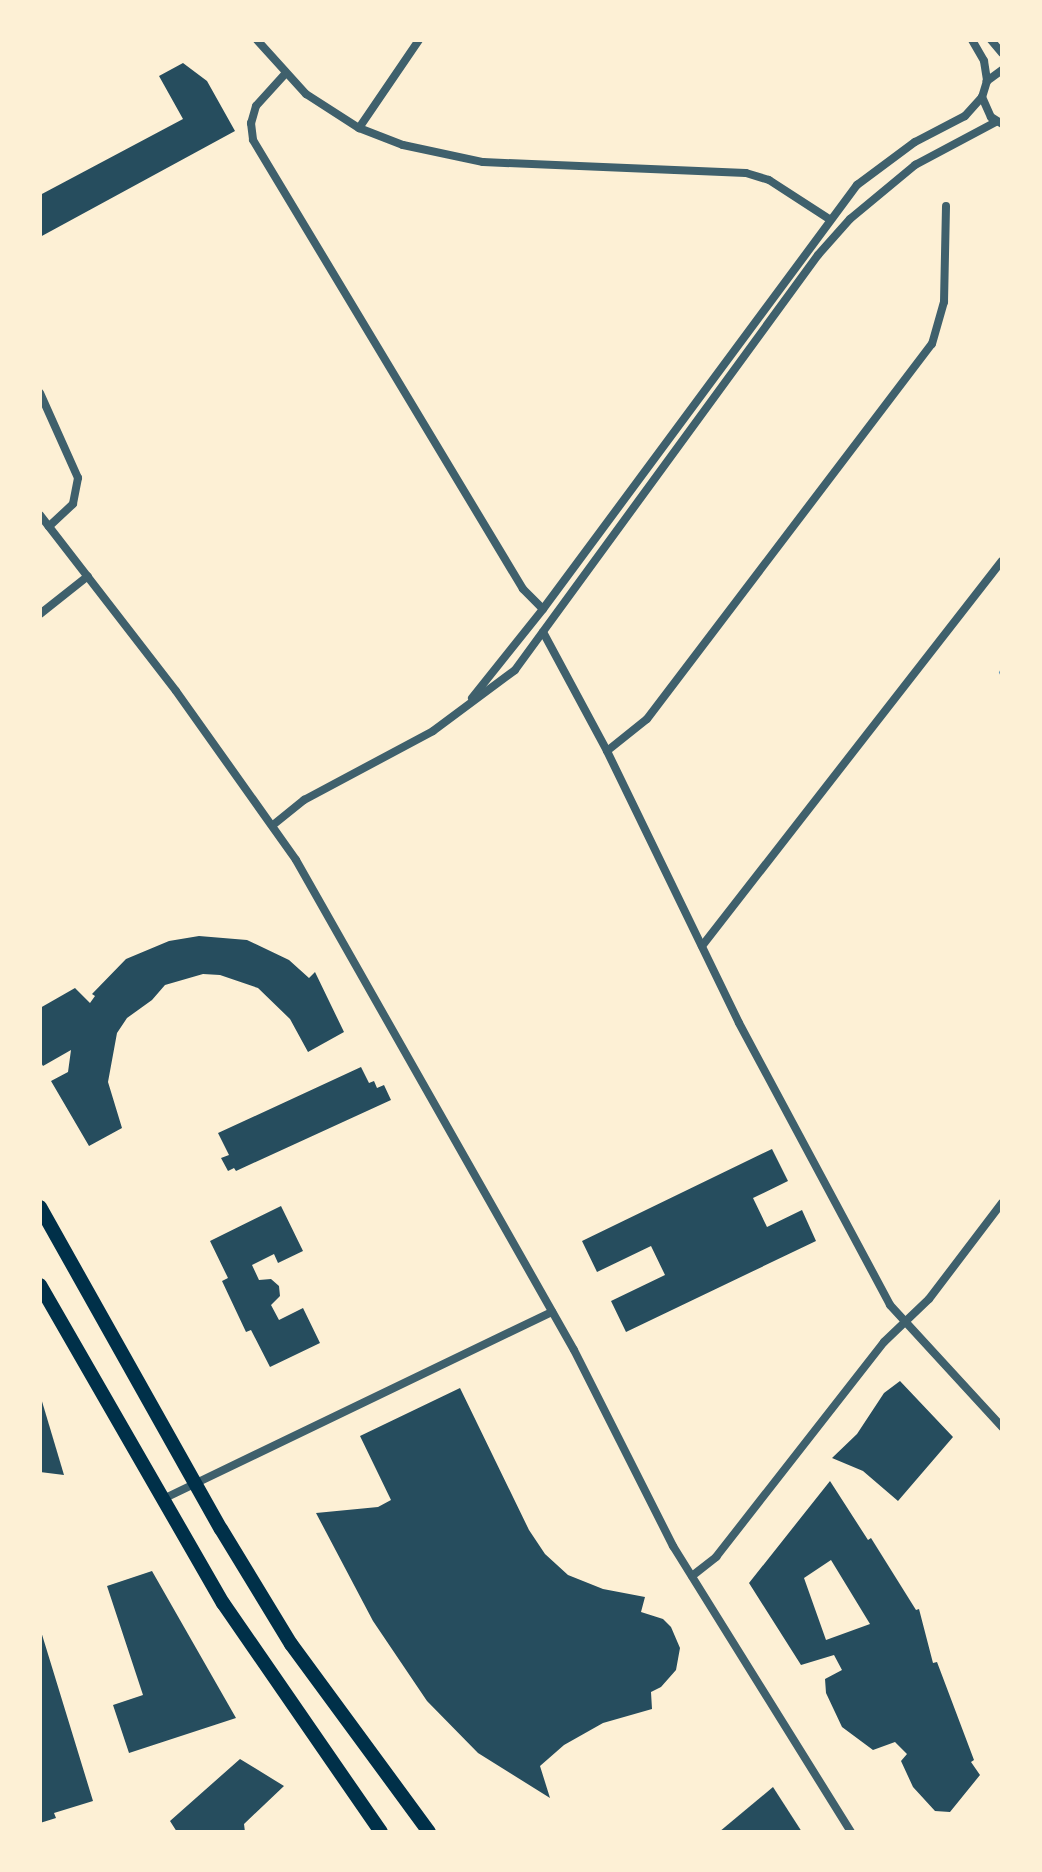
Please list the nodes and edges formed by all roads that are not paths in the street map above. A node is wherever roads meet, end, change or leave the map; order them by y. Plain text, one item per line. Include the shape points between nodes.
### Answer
1 (257, 40) edge
2 (419, 40) edge
3 (972, 40) edge
4 (991, 40) edge
5 (1002, 53) edge
6 (1002, 70) edge
7 (285, 74) junction
8 (987, 81) junction
9 (982, 97) junction
10 (999, 123) edge
11 (359, 128) junction
12 (946, 206) dead end
13 (829, 219) junction
14 (40, 393) edge
15 (40, 515) edge
16 (49, 526) junction
17 (1002, 561) edge
18 (88, 576) junction
19 (543, 609) junction
20 (40, 614) edge
21 (543, 632) junction
22 (464, 708) junction
23 (607, 751) junction
24 (273, 825) junction
25 (702, 946) junction
26 (1002, 1203) edge
27 (40, 1207) edge
28 (40, 1285) edge
29 (552, 1312) junction
30 (904, 1323) junction
31 (1002, 1427) edge
32 (195, 1483) junction
33 (161, 1500) junction
34 (692, 1576) junction
35 (381, 1832) edge
36 (429, 1832) edge
37 (851, 1832) edge

1 - 7 street
2 - 11 street
3 - 8 street via 984,61
4 - 5 street
6 - 8 street
7 - 11 street
7 - 19 street via 256,106 253,140 523,589
8 - 9 street
9 - 10 street via 986,111
9 - 13 street via 960,120 874,170
10 - 21 street via 915,165 842,228
11 - 13 street via 403,145 483,162 746,173 769,180
12 - 23 street via 944,302 932,344 647,719
13 - 19 street
14 - 16 street via 78,478 73,504
15 - 16 street
16 - 18 street
17 - 25 street
18 - 20 street
18 - 24 street
19 - 22 street
21 - 22 street via 515,670
21 - 23 street
22 - 24 street via 433,731 304,800
23 - 25 street
24 - 29 street via 321,900
25 - 30 street via 813,1162
26 - 30 street via 929,1299
27 - 32 main road
28 - 33 main road
29 - 32 street
29 - 34 street
30 - 31 street
30 - 34 street via 716,1557
32 - 33 street
32 - 36 main road via 308,1668
33 - 35 main road via 256,1654
34 - 37 street

